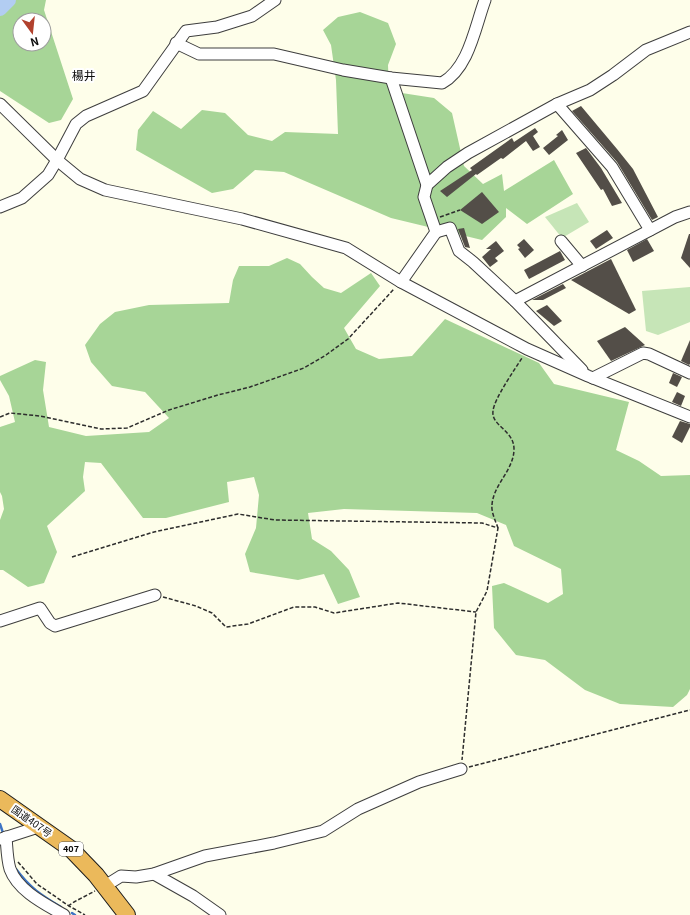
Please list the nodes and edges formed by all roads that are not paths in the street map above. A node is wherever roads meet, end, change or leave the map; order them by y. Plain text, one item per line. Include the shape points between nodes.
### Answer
1 (275, 0) edge
2 (485, 0) edge
3 (690, 32) edge
4 (176, 43) junction
5 (390, 78) junction
6 (0, 104) edge
7 (557, 104) junction
8 (57, 160) junction
9 (428, 185) junction
10 (0, 207) edge
11 (690, 212) edge
12 (650, 230) junction
13 (436, 232) junction
14 (561, 241) dead end
15 (582, 266) junction
16 (401, 282) junction
17 (515, 301) junction
18 (690, 373) edge
19 (590, 377) junction
20 (690, 418) edge
21 (155, 595) road end
22 (0, 621) edge
23 (461, 769) road end
24 (0, 798) edge
25 (37, 824) junction
26 (3, 838) edge
27 (154, 874) junction
28 (106, 886) junction
29 (65, 912) edge
30 (127, 915) edge
31 (220, 915) edge

1 - 4 street via 252,16 217,28 186,31
2 - 5 street via 465,57 448,80 442,83
3 - 7 street via 646,50 590,90
4 - 5 street via 199,54 274,54
4 - 8 street via 143,91 96,111 76,124
5 - 9 street
6 - 8 street
7 - 9 street via 468,153 447,167
7 - 12 street via 612,167
8 - 10 street via 48,175 22,198
8 - 16 street via 80,179 105,190 242,219 346,248
9 - 13 street via 424,197
11 - 12 street via 685,212
12 - 15 street
13 - 16 street
13 - 17 street via 450,228 459,251
14 - 15 street
15 - 17 street
16 - 19 street via 527,349
17 - 19 street
18 - 19 street via 643,353
19 - 20 street
21 - 22 street via 55,626 40,608
23 - 27 street via 419,782 358,809 323,831 205,856
24 - 25 highway, 国道407号 / 407
25 - 26 street via 32,829
25 - 28 highway, 国道407号 / 407 via 71,849
26 - 29 street via 10,869 21,884 38,899
27 - 28 street via 121,876
27 - 31 street
28 - 30 highway, 国道407号 / 407

